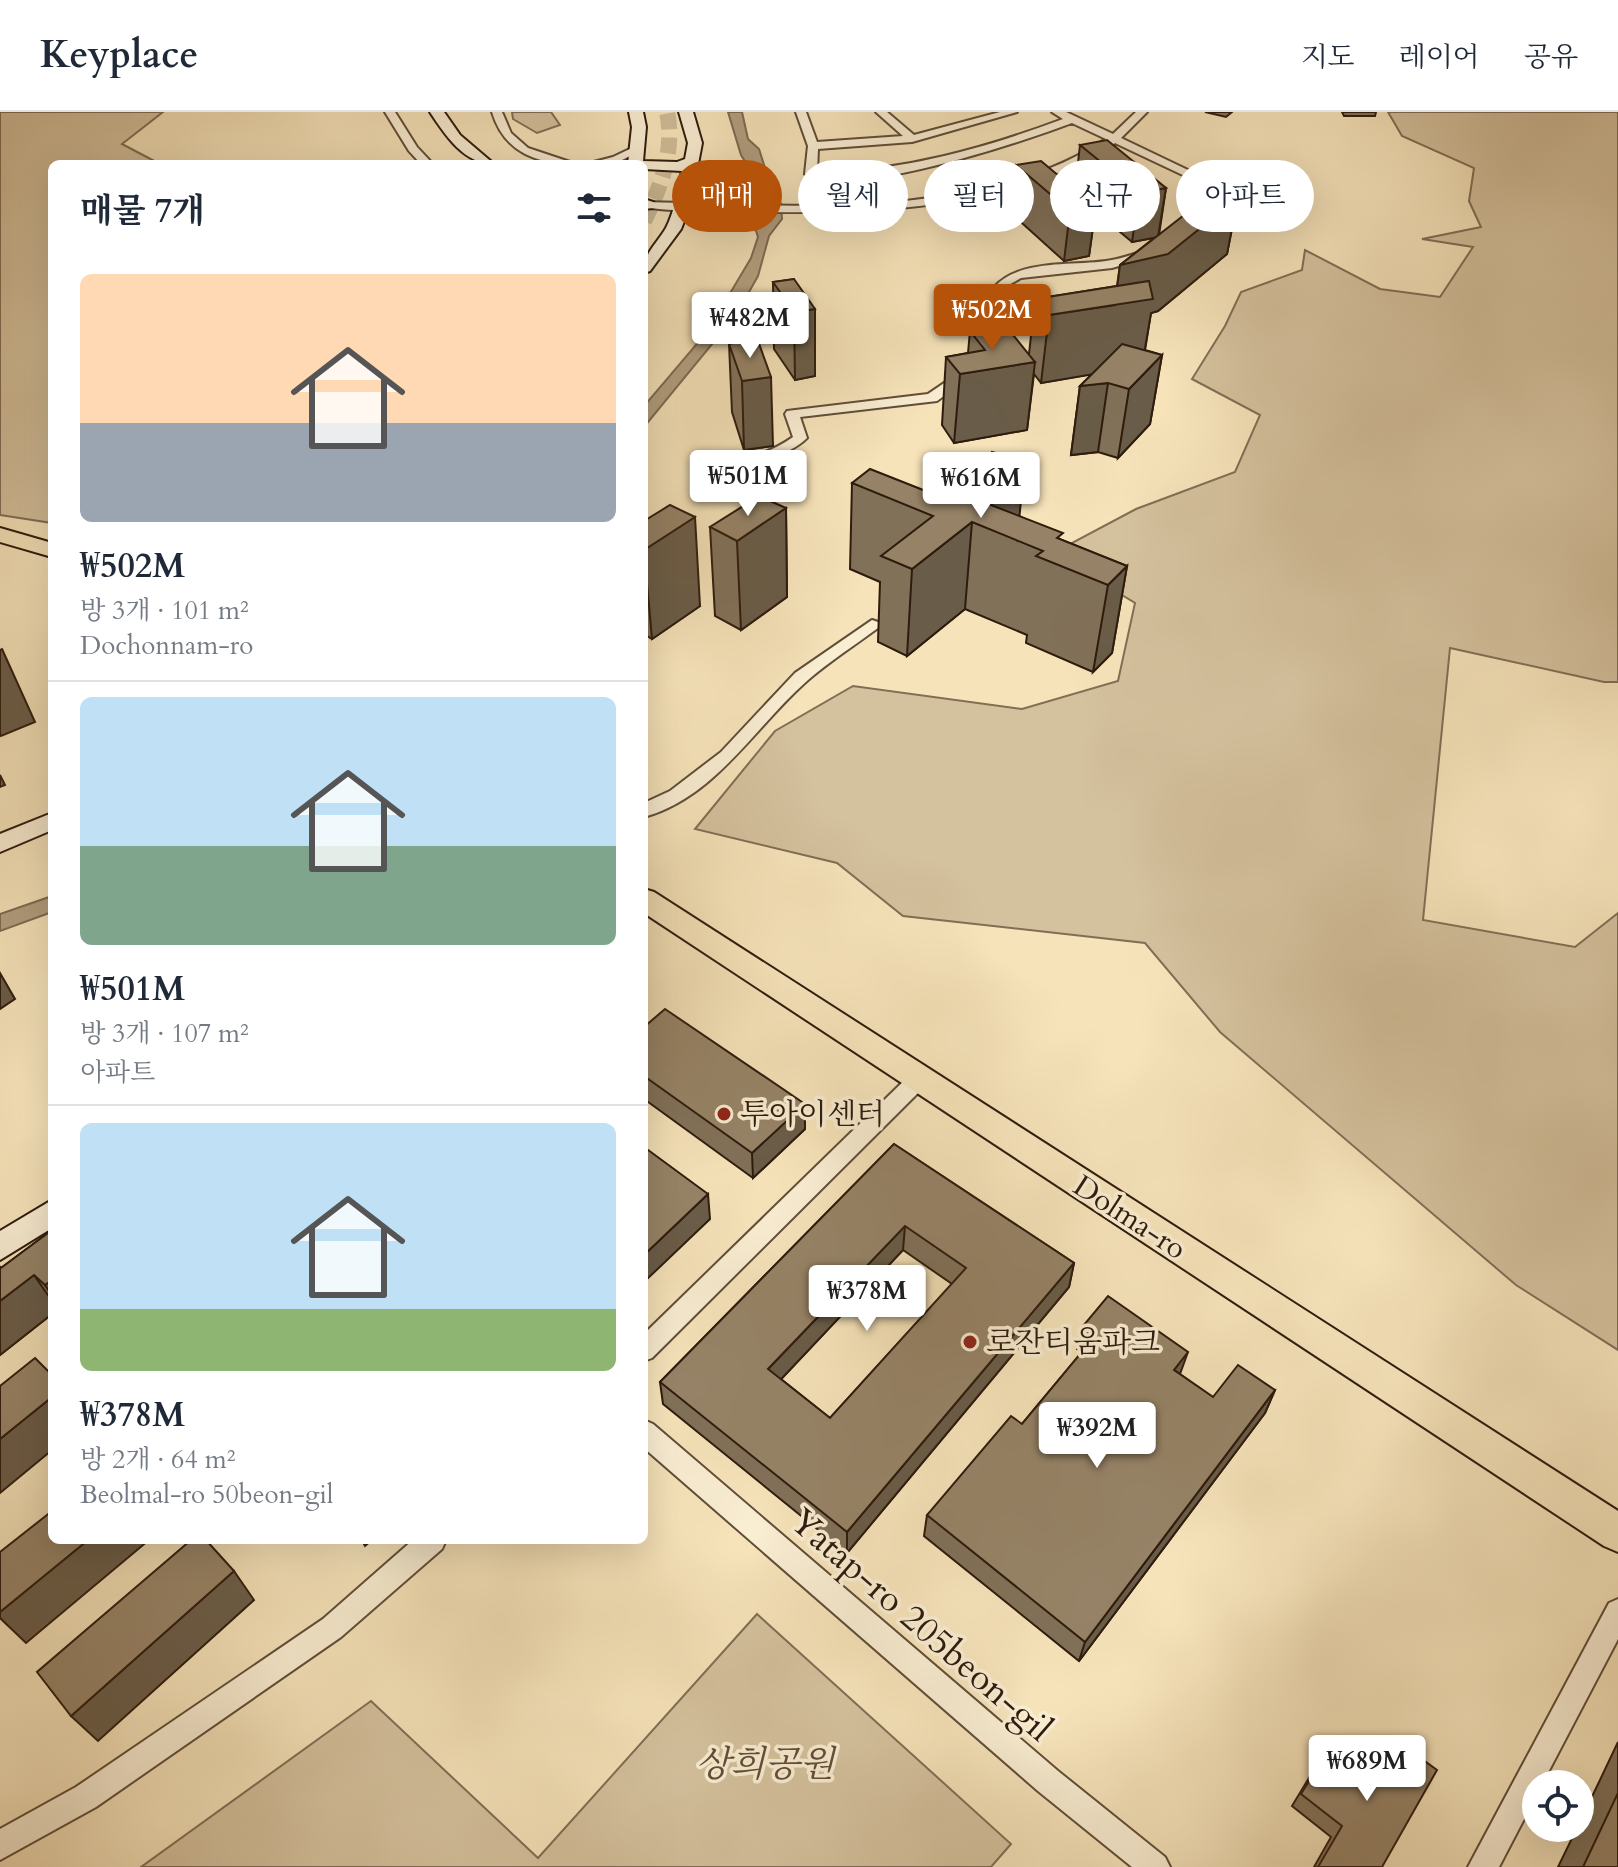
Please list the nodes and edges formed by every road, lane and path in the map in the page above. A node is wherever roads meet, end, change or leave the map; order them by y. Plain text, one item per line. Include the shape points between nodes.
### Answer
1 (390, 112) edge
2 (437, 112) edge
3 (497, 112) edge
4 (636, 112) edge
5 (686, 112) edge
6 (801, 112) edge
7 (881, 112) edge
8 (1057, 112) edge
9 (1142, 112) edge
10 (1003, 113) edge
11 (1072, 119) junction
12 (912, 139) junction
13 (1114, 139) junction
14 (813, 146) junction
15 (422, 160) edge
16 (482, 160) edge
17 (547, 160) edge
18 (637, 160) edge
19 (691, 160) edge
20 (648, 163) edge
21 (672, 166) edge
22 (1176, 168) edge
23 (648, 204) edge
24 (672, 205) edge
25 (782, 209) edge
26 (672, 230) edge
27 (1167, 245) edge
28 (648, 257) edge
29 (988, 311) tunnel mouth
30 (978, 366) edge
31 (708, 465) dead end
32 (0, 535) edge
33 (48, 549) edge
34 (872, 625) dead end
35 (648, 809) edge
36 (48, 823) edge
37 (0, 844) edge
38 (648, 902) edge
39 (918, 1080) junction
40 (48, 1215) edge
41 (0, 1247) edge
42 (648, 1346) edge
43 (648, 1435) edge
44 (1618, 1533) edge
45 (428, 1544) edge
46 (1618, 1612) edge
47 (0, 1845) edge
48 (1155, 1867) edge
49 (1483, 1867) edge

1 - 15 street
2 - 16 main road via 455,138
3 - 17 street via 500,125 524,151
4 - 18 main road
5 - 19 main road via 695,143
6 - 14 street
7 - 12 street
8 - 11 street
9 - 13 street
10 - 12 street
11 - 13 street
11 - 14 street via 973,155 907,170 813,176
12 - 14 street
13 - 22 street
13 - 25 street via 1064,166 971,196 886,208
20 - 21 main road
23 - 24 street
26 - 28 main road
27 - 29 street via 1106,265 1014,276 989,298
30 - 31 street via 932,398 792,414 800,438 784,449 764,460
32 - 33 main road
34 - 35 street via 801,677 727,756
36 - 37 main road
38 - 39 main road, Dolma-ro
39 - 42 street
39 - 44 main road, Dolma-ro
40 - 41 main road
43 - 48 street, Yatap-ro 205beon-gil
45 - 47 street via 332,1628 86,1797
46 - 49 street

